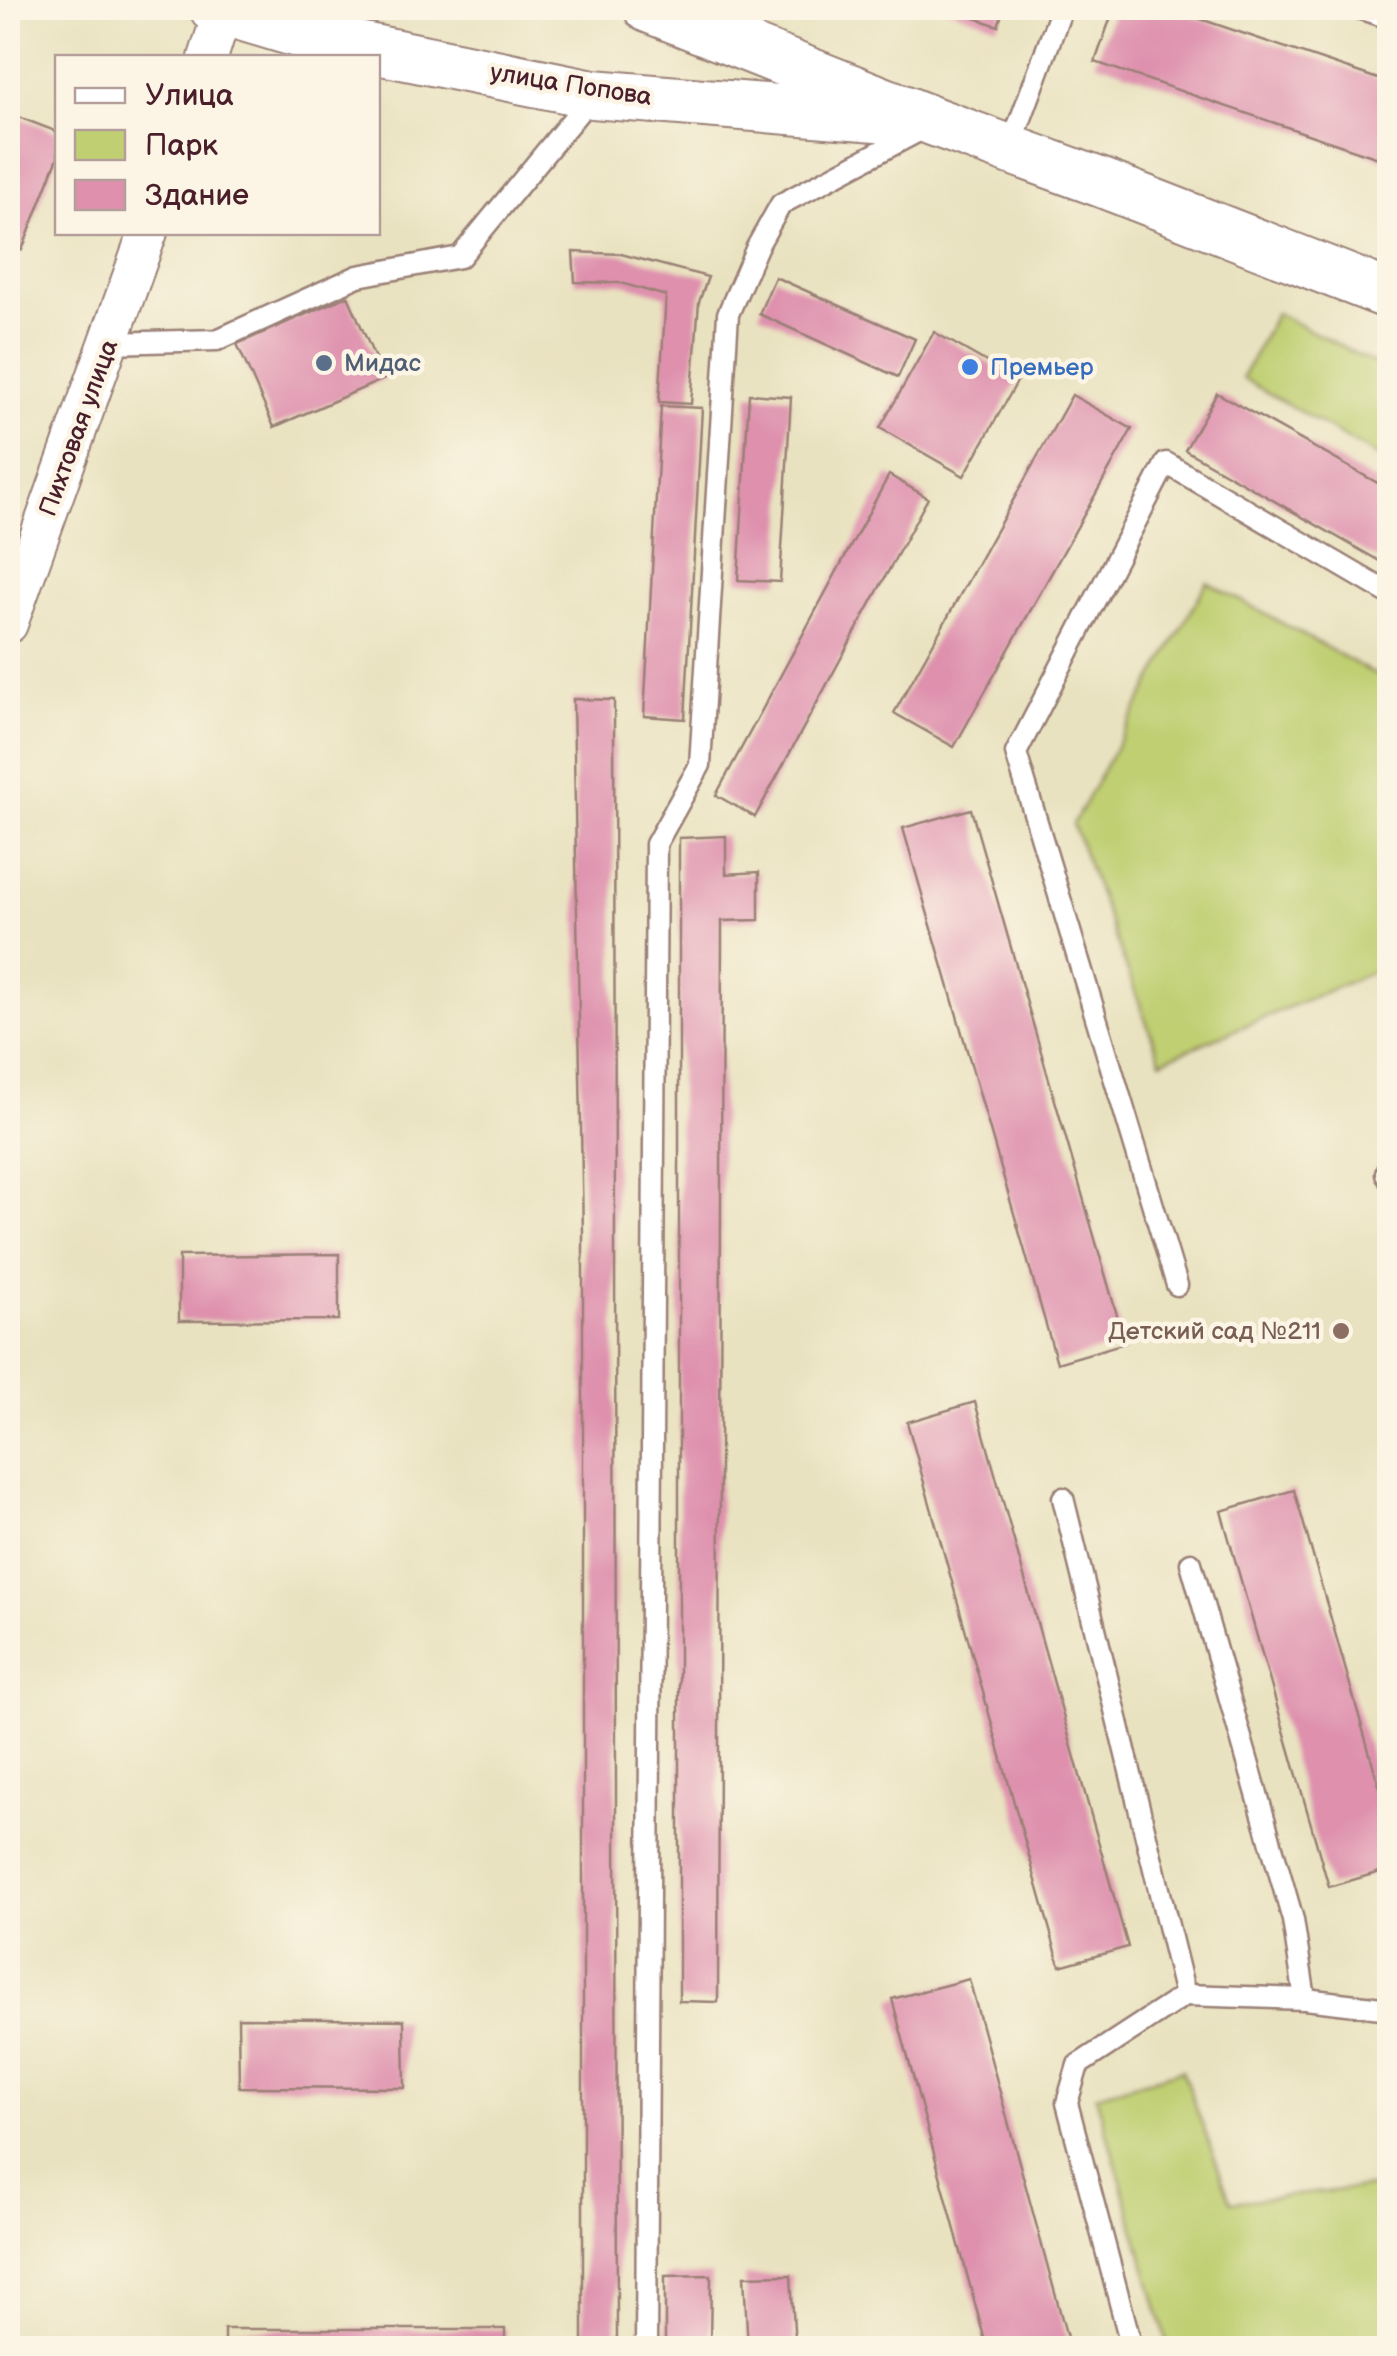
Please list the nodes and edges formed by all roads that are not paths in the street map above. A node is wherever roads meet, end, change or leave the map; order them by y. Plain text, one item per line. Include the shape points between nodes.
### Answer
1 (648, 8) edge
2 (1062, 8) edge
3 (1358, 8) edge
4 (218, 9) edge
5 (1390, 18) edge
6 (209, 55) edge
7 (593, 94) junction
8 (934, 122) junction
9 (1010, 148) junction
10 (147, 235) edge
11 (1390, 295) edge
12 (110, 343) junction
13 (1390, 594) edge
14 (8, 624) edge
15 (1390, 1163) edge
16 (1390, 1181) edge
17 (1177, 1285) dead end
18 (1062, 1498) dead end
19 (1190, 1563) dead end
20 (1185, 1995) junction
21 (1305, 1999) junction
22 (1390, 2008) edge
23 (646, 2348) edge
24 (1132, 2348) edge

1 - 8 street, улица Попова
2 - 9 lane
3 - 5 lane
4 - 6 street
4 - 7 street, улица Попова via 304,35
7 - 8 street, улица Попова
7 - 12 lane via 460,257 358,276 218,340
8 - 9 street, улица Попова
8 - 23 lane via 781,204 728,314 700,765 656,844
9 - 11 street, улица Попова
10 - 12 street, Пихтовая улица
12 - 14 street, Пихтовая улица
13 - 17 lane via 1166,464 1016,753
15 - 16 lane
18 - 20 lane
19 - 21 lane via 1293,1920
20 - 21 lane
20 - 24 lane via 1078,2065 1067,2103
21 - 22 lane

